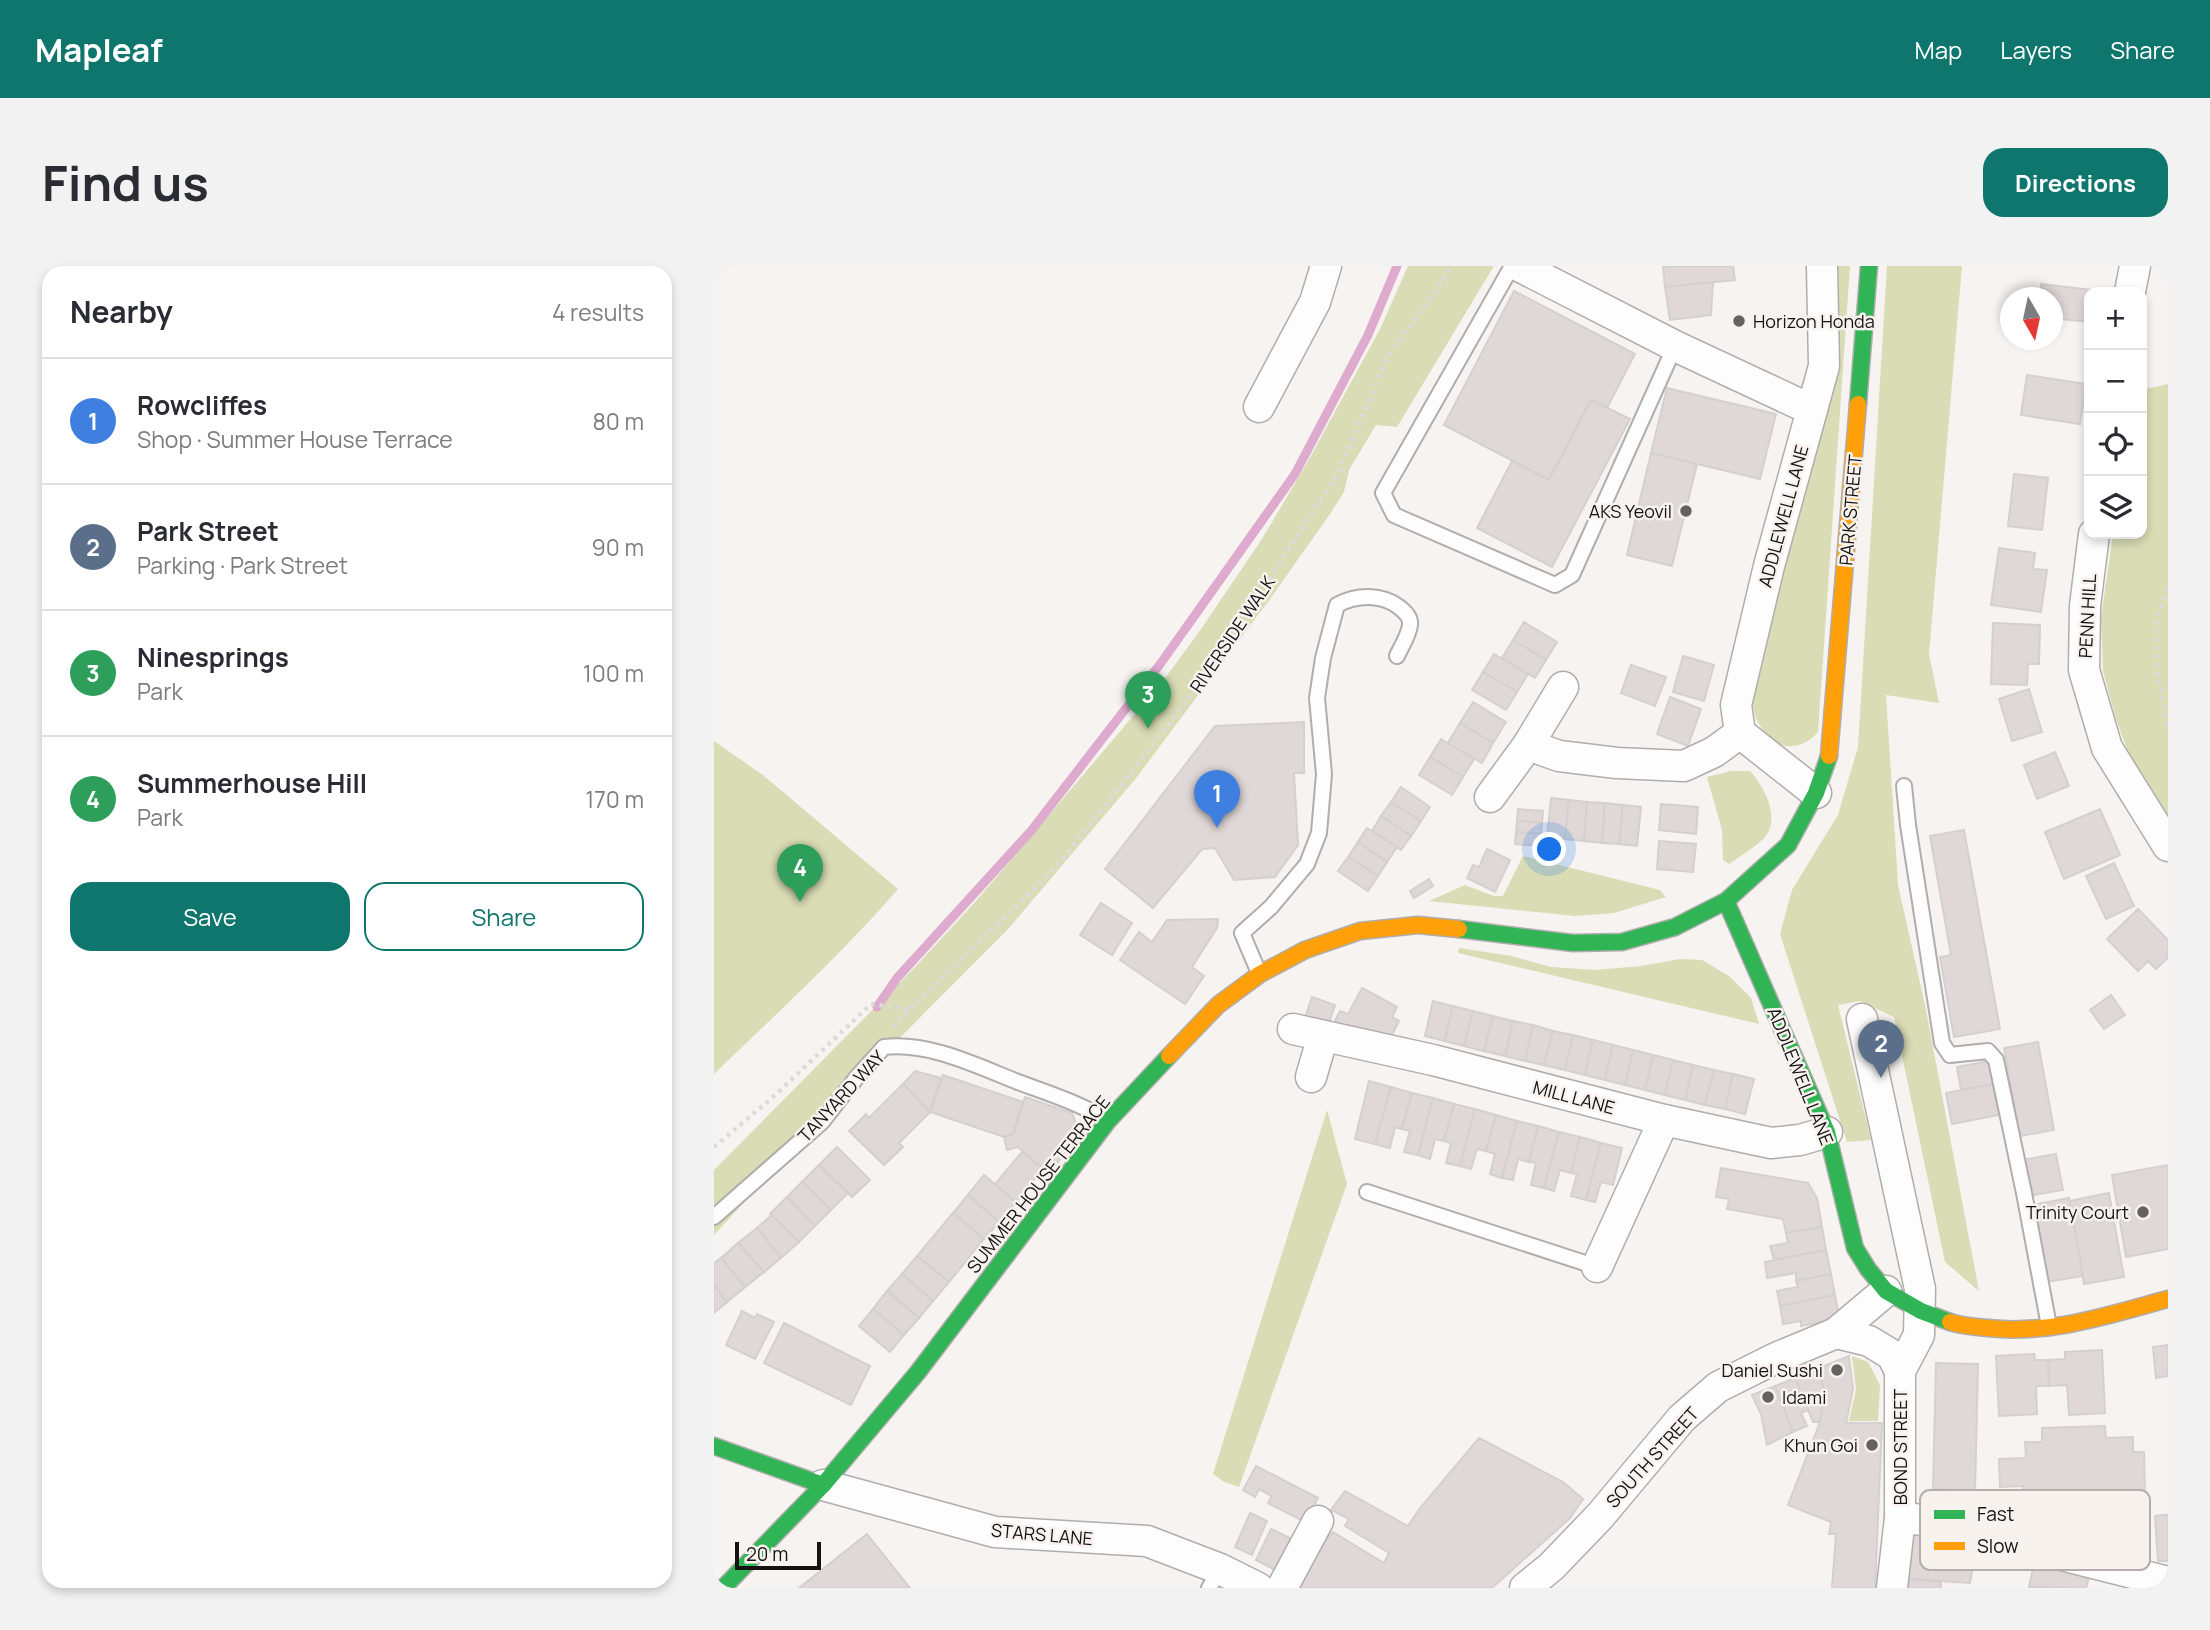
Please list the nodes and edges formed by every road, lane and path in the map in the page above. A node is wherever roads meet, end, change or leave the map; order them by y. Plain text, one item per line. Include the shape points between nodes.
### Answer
1 (1326, 266) edge
2 (1453, 266) edge
3 (1512, 266) edge
4 (1519, 266) edge
5 (1822, 266) edge
6 (1868, 266) edge
7 (2135, 266) edge
8 (2131, 287) edge
9 (1675, 346) junction
10 (1259, 407) dead end
11 (1812, 410) junction
12 (2093, 539) edge
13 (2168, 589) edge
14 (1397, 656) dead end
15 (1563, 687) dead end
16 (2168, 731) edge
17 (1740, 733) junction
18 (1528, 745) junction
19 (1904, 786) dead end
20 (1816, 793) junction
21 (1490, 797) dead end
22 (2168, 846) edge
23 (1726, 901) junction
24 (1260, 974) junction
25 (1862, 1019) dead end
26 (1293, 1029) dead end
27 (1322, 1035) junction
28 (1311, 1077) dead end
29 (1664, 1120) junction
30 (1108, 1121) junction
31 (1827, 1132) junction
32 (714, 1147) edge
33 (1367, 1192) dead end
34 (714, 1217) edge
35 (1597, 1267) joint
36 (1886, 1291) junction
37 (2168, 1299) edge
38 (1921, 1311) junction
39 (2049, 1328) junction
40 (1836, 1334) junction
41 (1900, 1371) junction
42 (714, 1446) edge
43 (823, 1485) junction
44 (1900, 1518) junction
45 (1920, 1520) edge
46 (1318, 1521) dead end
47 (2121, 1570) edge
48 (1214, 1578) edge
49 (2168, 1582) edge
50 (723, 1588) edge
51 (1258, 1588) edge
52 (1282, 1588) edge
53 (1525, 1588) edge
54 (1892, 1588) edge

1 - 10 street via 1315,302
2 - 32 path, RIVERSIDE WALK via 1388,356 1337,475 1208,675 1058,865 910,1009 871,1004
3 - 9 lane via 1383,493 1394,515 1555,585 1572,575
4 - 9 street
5 - 11 street, ADDLEWELL LANE via 1824,366
6 - 20 street, PARK STREET via 1835,704 1829,757
7 - 8 street
9 - 11 street
11 - 17 street, ADDLEWELL LANE via 1736,705
12 - 22 street, PENN HILL via 2085,606 2084,670 2107,748
13 - 16 path via 2155,626 2159,689
14 - 24 lane via 1410,625 1408,614 1389,600 1369,596 1337,605 1317,698 1324,774 1319,833 1307,864 1242,933
15 - 18 street
17 - 18 street via 1714,752 1684,765 1559,756
17 - 20 street
18 - 21 street
19 - 39 lane via 1942,1043 1950,1055 1988,1051 1996,1060
20 - 23 street, PARK STREET via 1788,845
23 - 24 street, SUMMER HOUSE TERRACE via 1675,927 1622,942 1573,943 1418,925 1360,931 1305,950
23 - 31 street, ADDLEWELL LANE
24 - 30 street, SUMMER HOUSE TERRACE via 1218,1004
25 - 38 street
26 - 27 street, MILL LANE
27 - 28 street
27 - 29 street, MILL LANE
29 - 31 street, MILL LANE via 1771,1143
29 - 35 street
30 - 34 lane, TANYARD WAY via 1079,1105 945,1054 898,1045 884,1047 822,1122
30 - 43 street, SUMMER HOUSE TERRACE via 918,1372
31 - 36 street, ADDLEWELL LANE via 1855,1248
33 - 35 lane
36 - 38 street, ADDLEWELL LANE
36 - 40 street, SOUTH STREET
37 - 39 street
38 - 39 street via 1959,1325
38 - 41 street, BOND STREET via 1919,1335
40 - 41 street via 1870,1341 1892,1355
40 - 53 street, SOUTH STREET via 1718,1387 1682,1418 1600,1516
41 - 44 street, BOND STREET
42 - 43 street
43 - 48 street, STARS LANE via 995,1532 1147,1541
43 - 50 street, SUMMER HOUSE TERRACE
44 - 45 street
44 - 54 street, BOND STREET
46 - 52 street
47 - 49 street
48 - 51 street, STARS LANE

